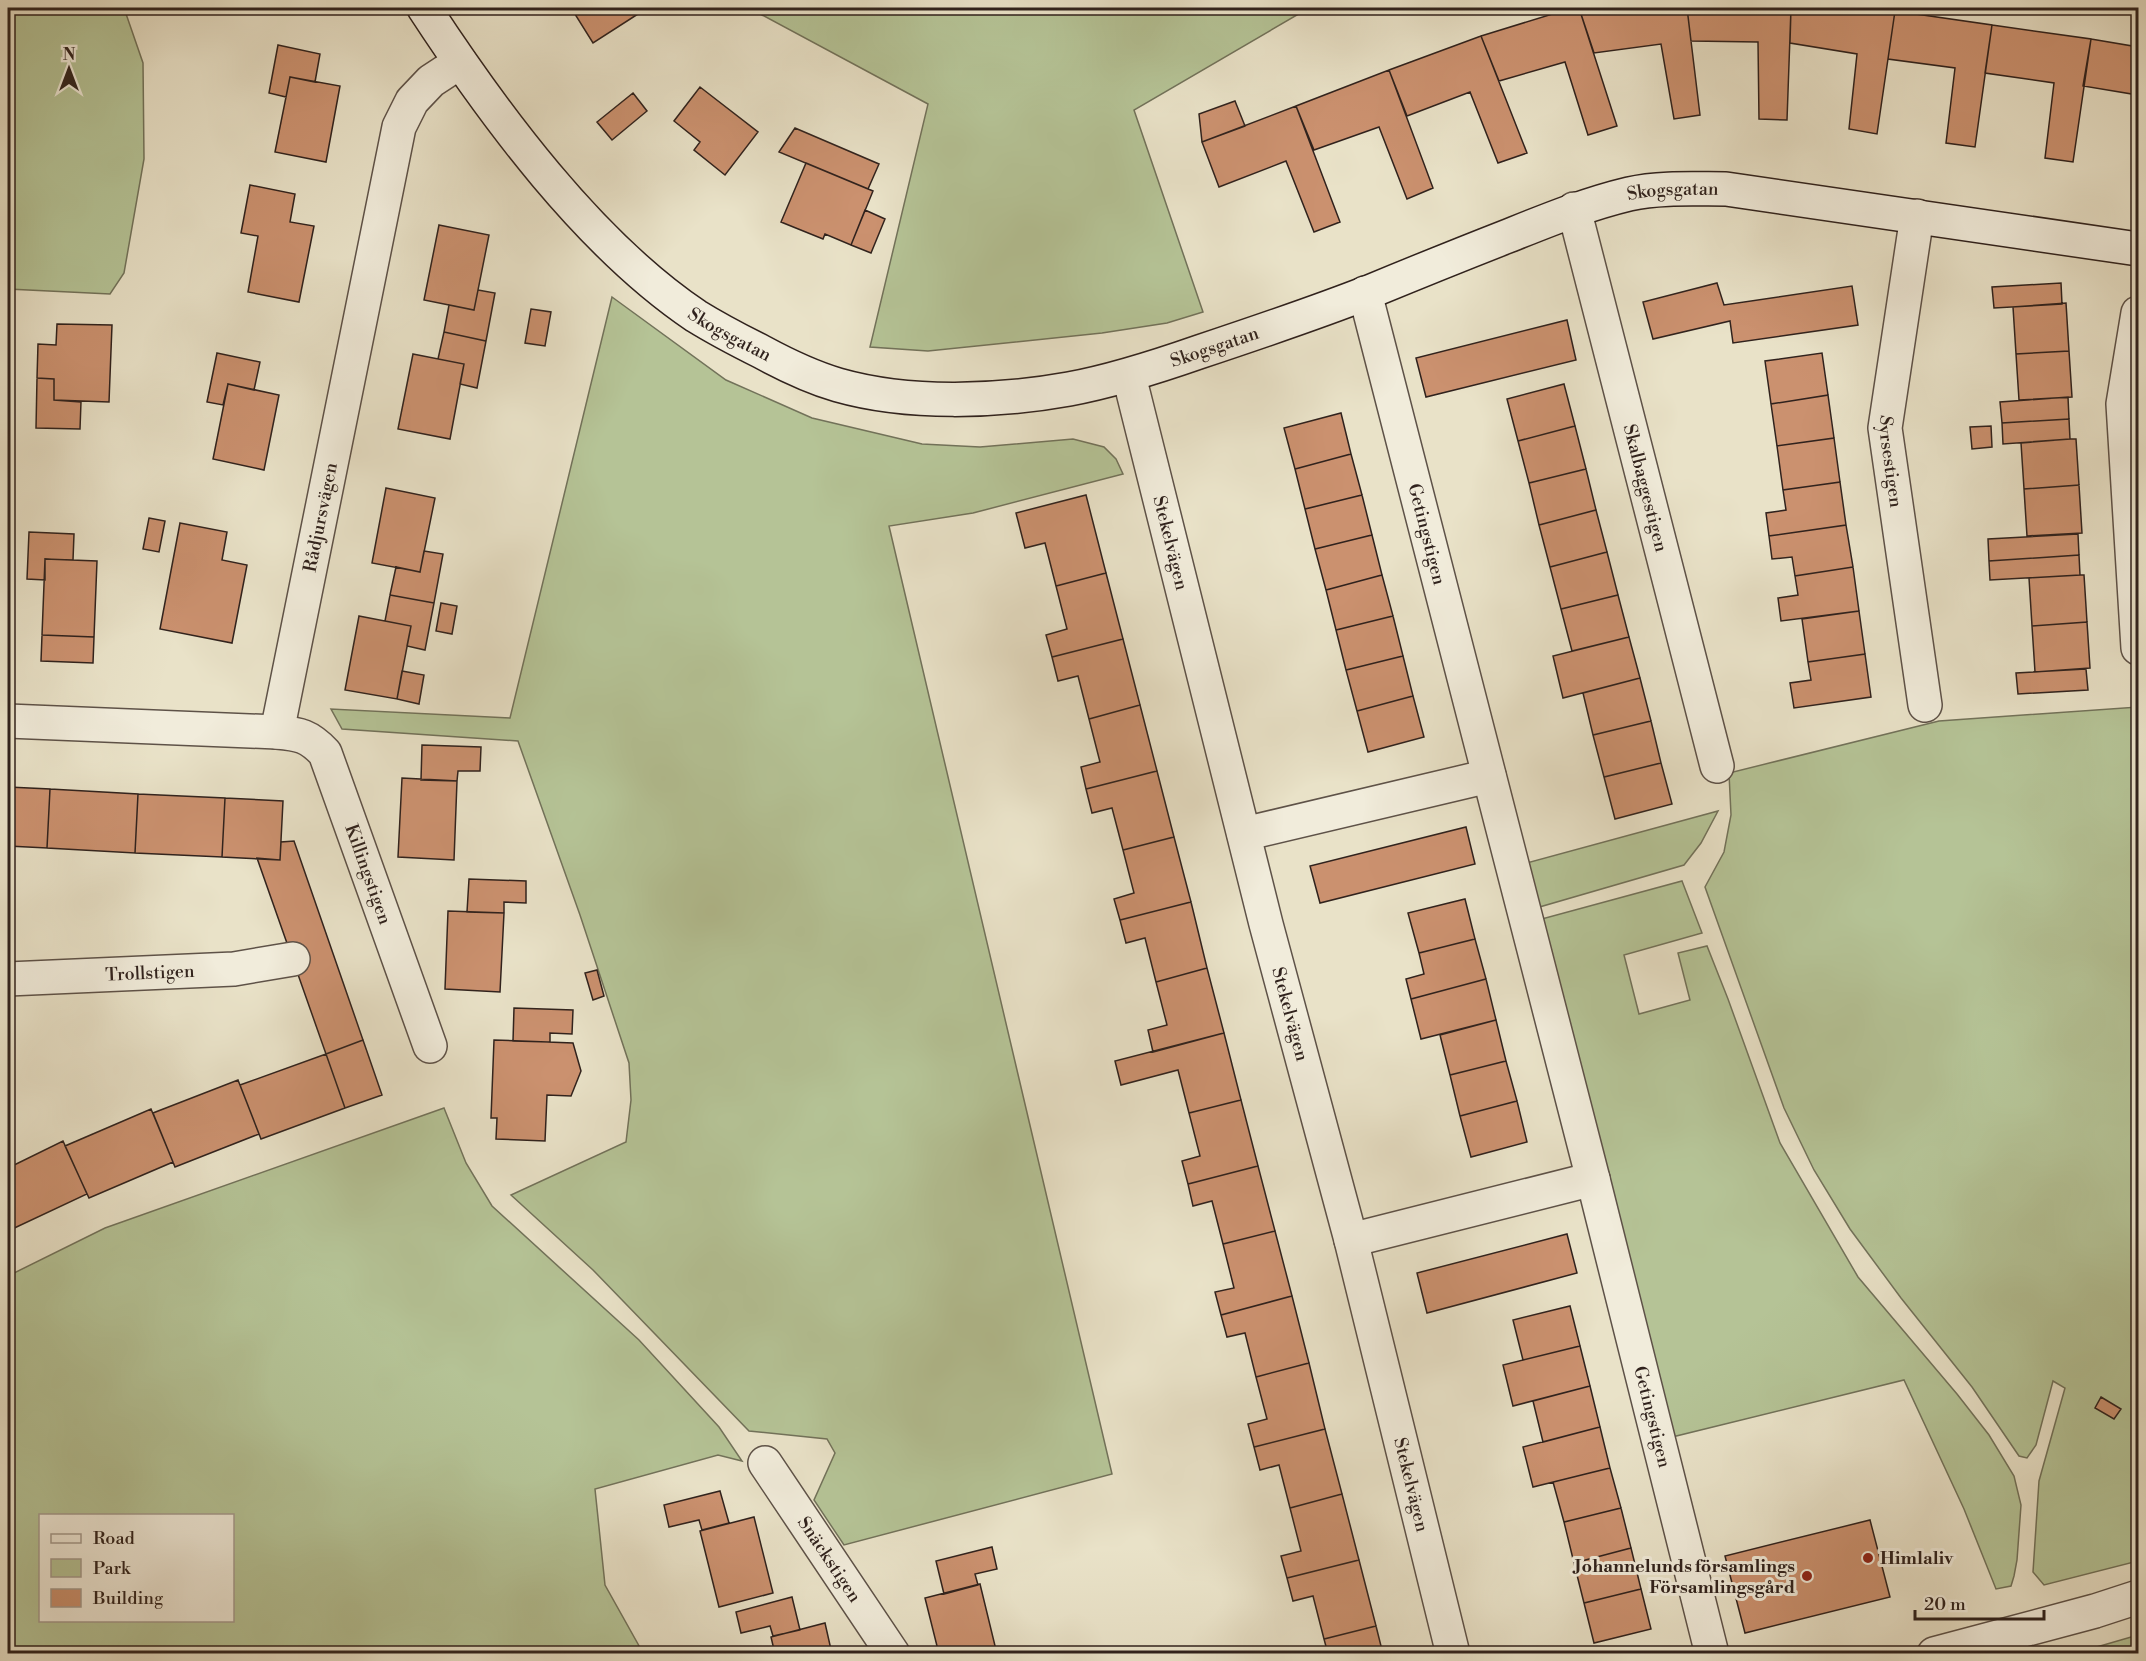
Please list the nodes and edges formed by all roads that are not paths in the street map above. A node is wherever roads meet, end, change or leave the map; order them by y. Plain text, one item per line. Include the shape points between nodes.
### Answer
1 (424, 8) edge
2 (460, 63) junction
3 (1574, 209) junction
4 (1917, 216) junction
5 (2139, 249) edge
6 (1365, 293) junction
7 (2139, 314) edge
8 (1129, 376) junction
9 (2139, 648) edge
10 (1925, 705) dead end
11 (8, 721) edge
12 (277, 732) junction
13 (1717, 766) dead end
14 (1490, 776) junction
15 (1244, 834) junction
16 (293, 959) dead end
17 (8, 979) edge
18 (430, 1046) dead end
19 (1593, 1179) junction
20 (1351, 1240) junction
21 (765, 1463) dead end
22 (2139, 1596) edge
23 (893, 1653) edge
24 (1453, 1653) edge
25 (1712, 1653) edge
26 (1934, 1653) edge

1 - 2 street, Skogsgatan
2 - 8 street, Skogsgatan via 527,150 614,248 697,316 797,370 838,385 891,396 939,399 1068,390
2 - 12 street, Rådjursvägen via 431,81 412,101 399,127
3 - 4 street, Skogsgatan via 1632,193 1726,189
3 - 6 street, Skogsgatan
3 - 13 street, Skalbaggestigen
4 - 5 street, Skogsgatan
4 - 10 street, Syrsestigen via 1885,428
6 - 8 street, Skogsgatan
6 - 14 street, Getingstigen
7 - 9 street via 2123,404
8 - 15 street, Stekelvägen
11 - 12 street
12 - 18 street, Killingstigen via 314,740 325,753
14 - 15 street
14 - 19 street, Getingstigen
15 - 20 street, Stekelvägen
16 - 17 street, Trollstigen via 234,969
19 - 20 street
19 - 25 street, Getingstigen
20 - 24 street, Stekelvägen
21 - 23 street, Snäckstigen
22 - 26 street

